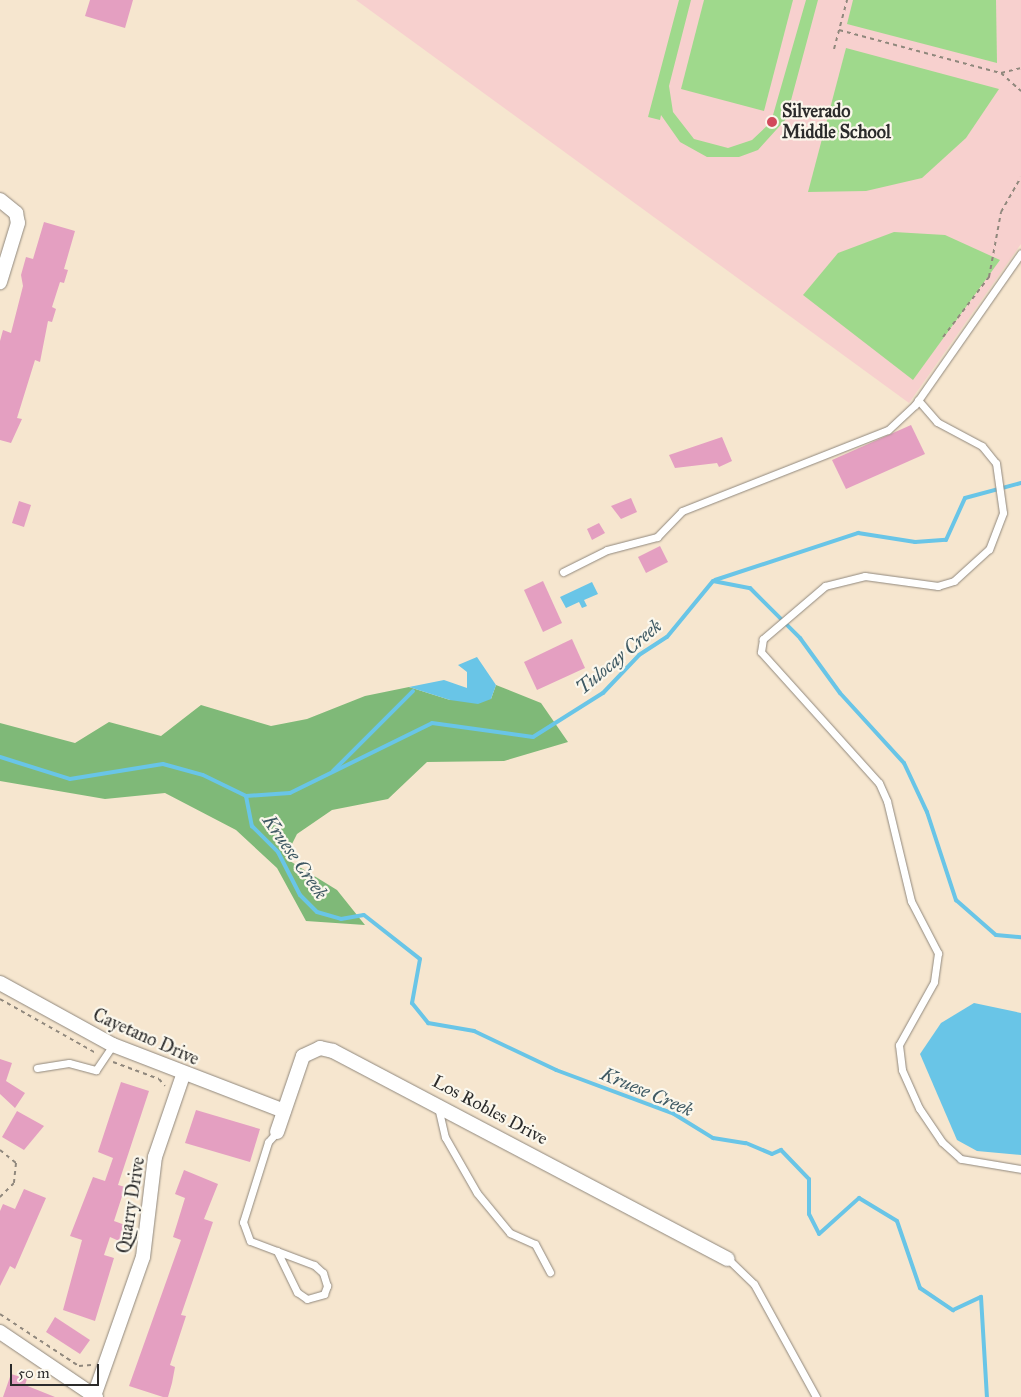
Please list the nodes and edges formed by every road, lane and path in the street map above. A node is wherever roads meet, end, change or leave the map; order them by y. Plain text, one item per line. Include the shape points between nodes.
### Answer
1 (847, 0) edge
2 (839, 30) junction
3 (834, 49) dead end
4 (1021, 68) edge
5 (1001, 74) junction
6 (1021, 92) edge
7 (1021, 178) edge
8 (0, 200) edge
9 (1021, 253) edge
10 (0, 282) edge
11 (943, 338) dead end
12 (918, 400) junction
13 (563, 572) dead end
14 (0, 983) edge
15 (0, 999) edge
16 (113, 1045) junction
17 (107, 1059) junction
18 (37, 1068) dead end
19 (183, 1075) junction
20 (162, 1094) dead end
21 (437, 1103) junction
22 (284, 1111) junction
23 (277, 1132) joint
24 (0, 1150) edge
25 (143, 1153) dead end
26 (1021, 1169) edge
27 (137, 1196) dead end
28 (0, 1197) edge
29 (277, 1251) junction
30 (728, 1259) joint
31 (550, 1272) dead end
32 (0, 1314) edge
33 (0, 1332) edge
34 (96, 1362) dead end
35 (95, 1397) edge
36 (816, 1397) edge

1 - 2 path
2 - 3 path
2 - 5 path
4 - 5 path
5 - 6 path
7 - 11 path via 997,223 989,277
8 - 10 street via 16,212 18,223
9 - 12 lane
12 - 13 lane via 888,430 682,511 657,537 607,550
12 - 26 lane via 937,422 989,451 1000,476 1002,496 997,536 954,581 920,585 865,576 825,586 767,635 761,644 762,657 879,783 911,901 938,953 934,982 899,1045 902,1070 919,1108 942,1142 962,1159
14 - 16 street, Cayetano Drive
15 - 17 path
16 - 17 lane
16 - 19 street, Cayetano Drive
17 - 18 lane via 96,1070 69,1064
17 - 20 path via 159,1079 165,1087
19 - 22 street, Cayetano Drive
19 - 35 street, Quarry Drive via 155,1157 143,1256
21 - 22 street, Los Robles Drive via 320,1048 303,1056
21 - 30 street, Los Robles Drive
21 - 31 lane via 445,1137 477,1193 510,1233 535,1244
22 - 23 street, Los Robles Drive
23 - 29 lane via 268,1142 243,1222 250,1241
24 - 28 path via 16,1163 14,1183
25 - 27 path
29 - 29 lane via 323,1273 327,1286 324,1294 307,1299 298,1292
30 - 36 lane via 754,1284
32 - 34 path via 79,1366
33 - 35 street

